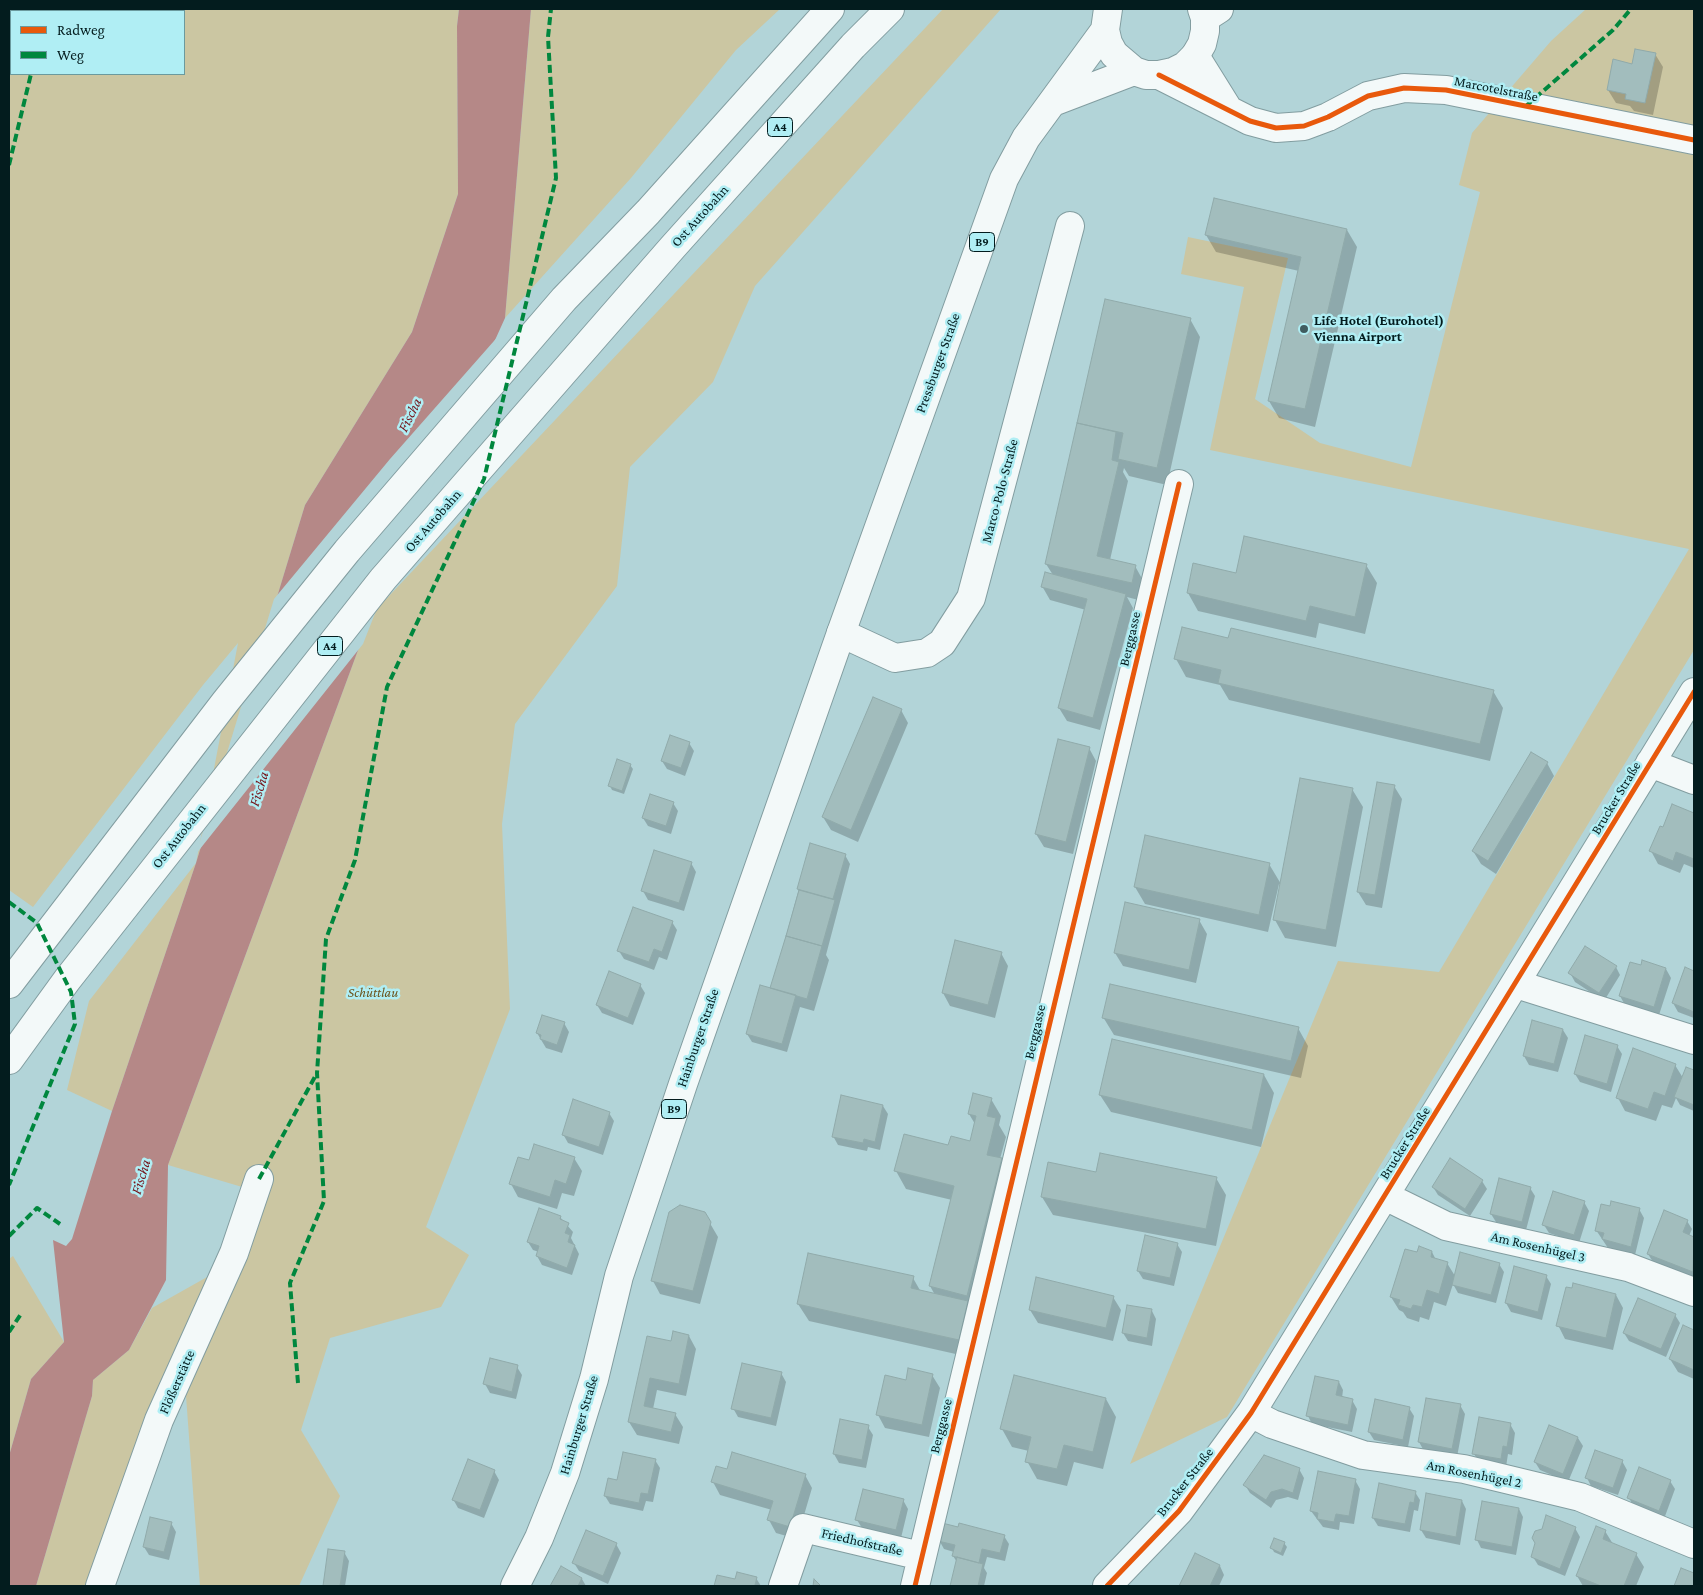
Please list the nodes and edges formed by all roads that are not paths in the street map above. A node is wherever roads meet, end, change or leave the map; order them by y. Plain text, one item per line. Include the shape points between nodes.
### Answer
1 (830, 9) edge
2 (890, 9) edge
3 (1209, 12) edge
4 (1106, 19) edge
5 (1195, 56) junction
6 (1146, 73) junction
7 (1053, 102) junction
8 (1228, 109) junction
9 (1694, 140) edge
10 (1070, 226) dead end
11 (1178, 484) dead end
12 (841, 634) junction
13 (1694, 692) edge
14 (1650, 764) junction
15 (1694, 780) edge
16 (9, 984) edge
17 (1516, 984) junction
18 (1694, 1040) edge
19 (9, 1060) edge
20 (259, 1179) dead end
21 (1385, 1196) junction
22 (1694, 1292) edge
23 (1251, 1413) junction
24 (1694, 1544) edge
25 (921, 1556) junction
26 (100, 1586) edge
27 (515, 1586) edge
28 (784, 1586) edge
29 (915, 1586) edge
30 (1107, 1586) edge

1 - 16 main road via 648,212 564,299 347,551 226,701
2 - 19 main road, Ost Autobahn / A4 via 672,248 384,579 67,980
3 - 5 main road via 1204,38
4 - 6 main road, B9 via 1108,43 1114,54
4 - 7 main road, Pressburger Straße / B9
5 - 6 main road via 1179,69
5 - 8 main road, Marcotelstraße
6 - 7 main road
6 - 8 main road, Marcotelstraße
7 - 12 main road, Pressburger Straße / B9 via 1026,138 1004,179
8 - 9 main road, Marcotelstraße via 1250,121 1276,128 1304,126 1368,96 1404,88 1446,90
10 - 12 main road, Marco-Polo-Straße via 971,598 942,643 927,653 895,658
11 - 25 main road, Berggasse
12 - 27 main road, Hainburger Straße / B9 via 622,1267 594,1378 565,1472 539,1538
13 - 14 main road, Brucker Straße
14 - 15 main road
14 - 17 main road, Brucker Straße
17 - 18 main road
17 - 21 main road, Brucker Straße
20 - 26 main road, Flößerstätte via 234,1253 160,1420
21 - 22 main road, Am Rosenhügel 3 via 1446,1226 1628,1267
21 - 23 main road, Brucker Straße
23 - 24 main road, Am Rosenhügel 2 via 1272,1424 1363,1455 1464,1469 1580,1497
23 - 30 main road, Brucker Straße via 1179,1511
25 - 28 main road, Friedhofstraße via 803,1528
25 - 29 main road, Berggasse

